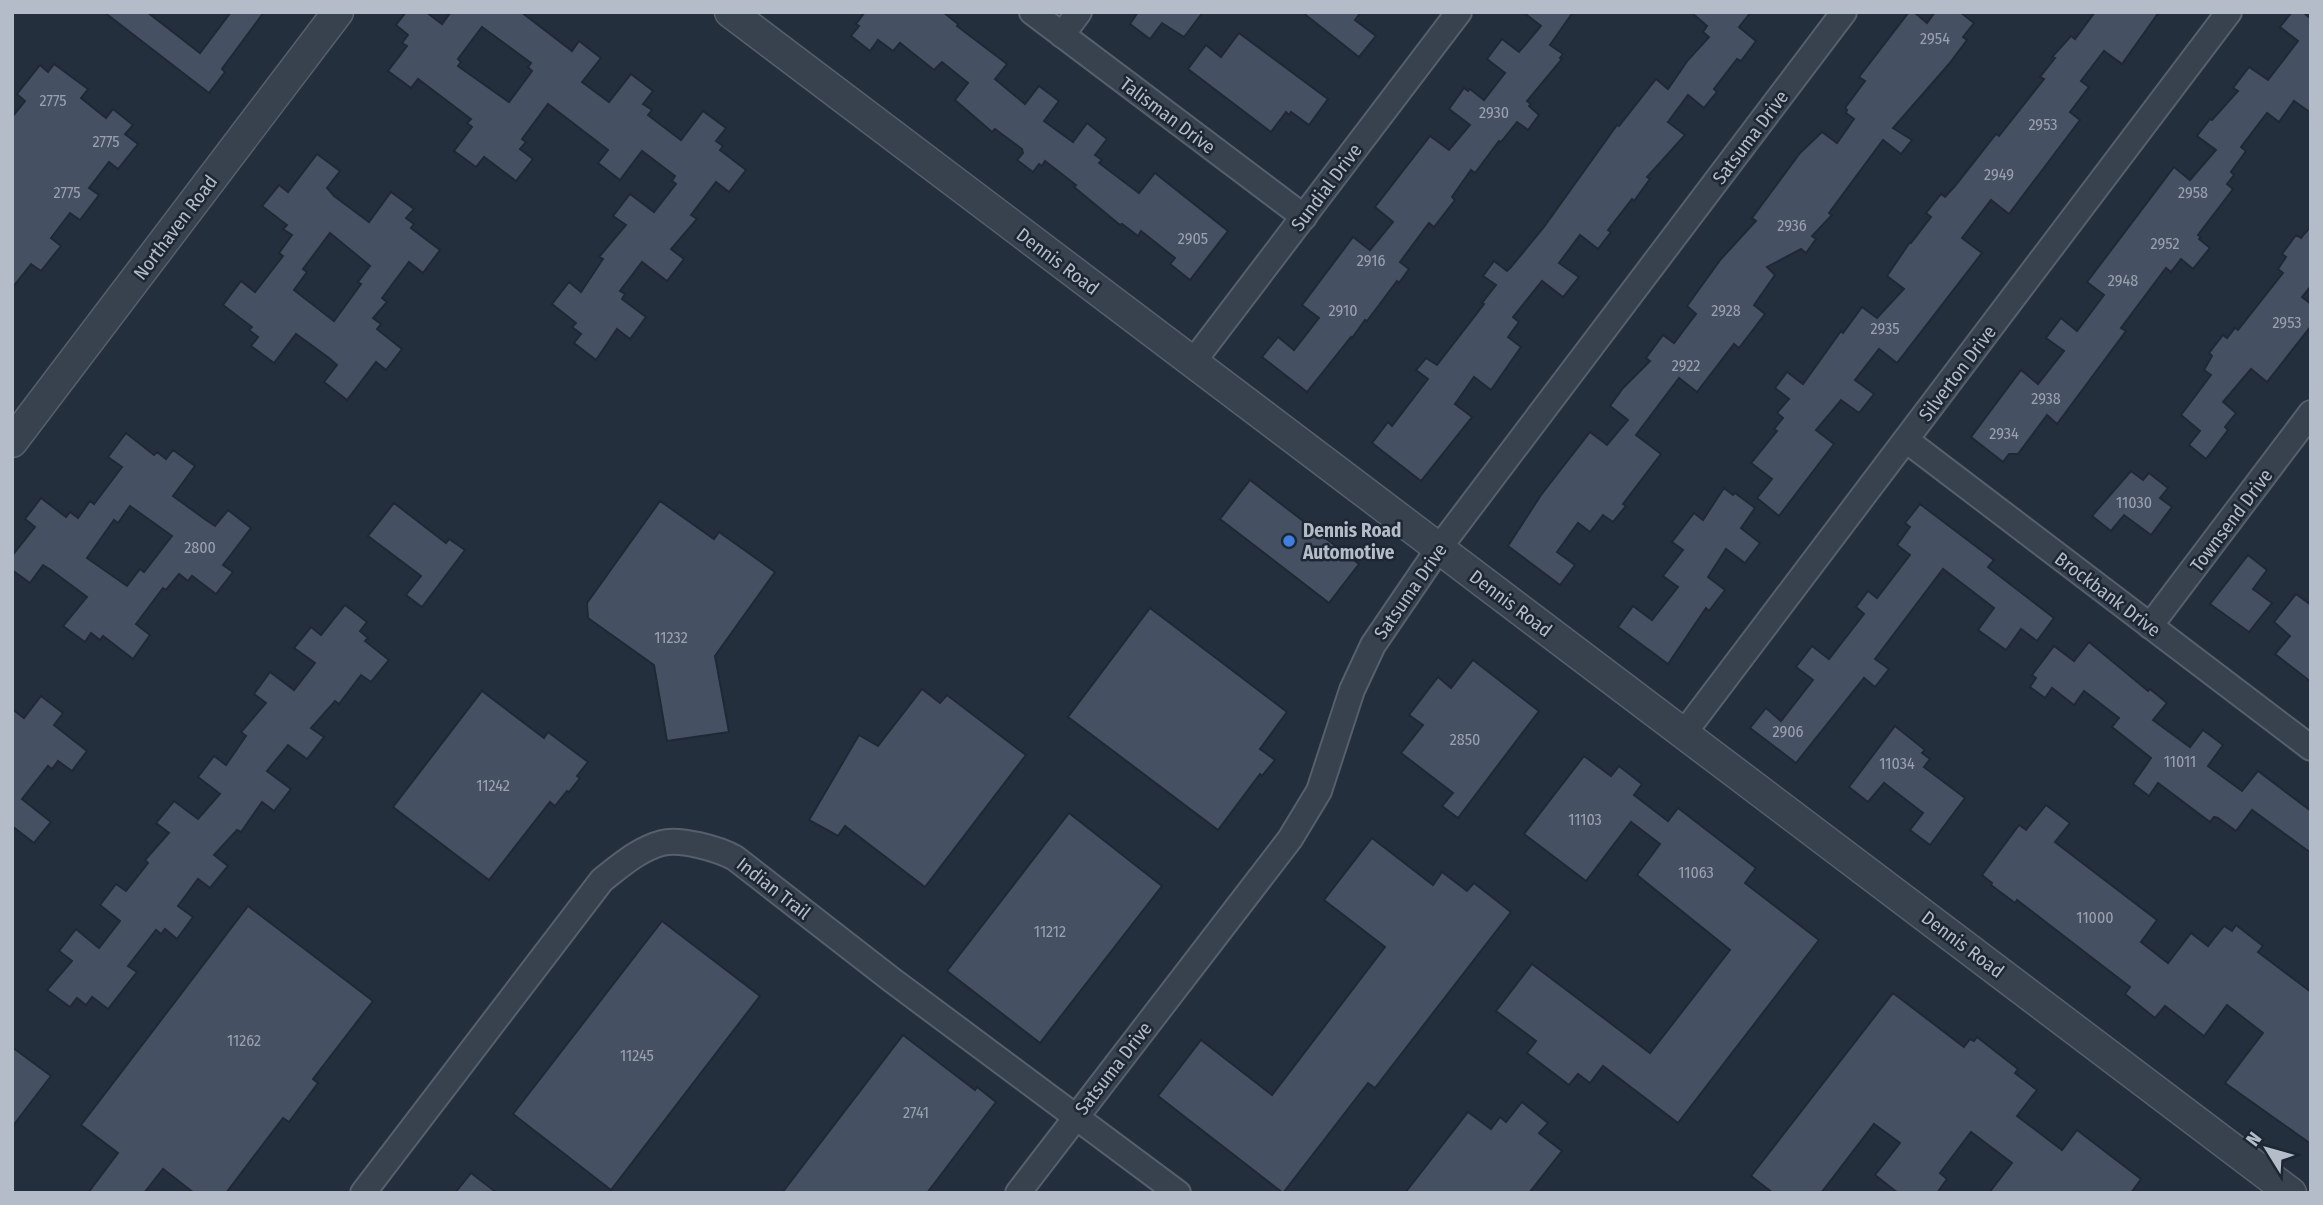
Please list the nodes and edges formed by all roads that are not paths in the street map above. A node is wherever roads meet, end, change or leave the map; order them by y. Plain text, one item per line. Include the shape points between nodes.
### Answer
1 (338, 12) edge
2 (730, 12) edge
3 (1032, 12) edge
4 (1079, 12) edge
5 (1459, 12) edge
6 (1844, 12) edge
7 (2229, 12) edge
8 (1062, 35) junction
9 (1304, 217) junction
10 (1193, 362) junction
11 (2311, 413) edge
12 (1906, 440) junction
13 (12, 442) edge
14 (1439, 548) junction
15 (2150, 626) junction
16 (1684, 733) junction
17 (2311, 748) edge
18 (1076, 1116) junction
19 (363, 1193) edge
20 (1018, 1193) edge
21 (1178, 1193) edge
22 (2291, 1193) edge

1 - 13 street, Northaven Road
2 - 10 street, Dennis Road
3 - 8 street, Talisman Drive
4 - 8 street
5 - 9 street, Sundial Drive
6 - 14 street, Satsuma Drive
7 - 12 street, Silverton Drive
8 - 9 street, Talisman Drive
9 - 10 street, Sundial Drive
10 - 14 street, Dennis Road
11 - 15 street, Townsend Drive
12 - 15 street, Brockbank Drive
12 - 16 street, Silverton Drive
14 - 16 street, Dennis Road
14 - 18 street, Satsuma Drive via 1373,645 1352,691 1319,791 1290,839
15 - 17 street, Brockbank Drive
16 - 22 street, Dennis Road
18 - 19 street, Indian Trail via 735,858 718,848 663,842 635,855 602,880
18 - 20 street, Satsuma Drive
18 - 21 street, Indian Trail

